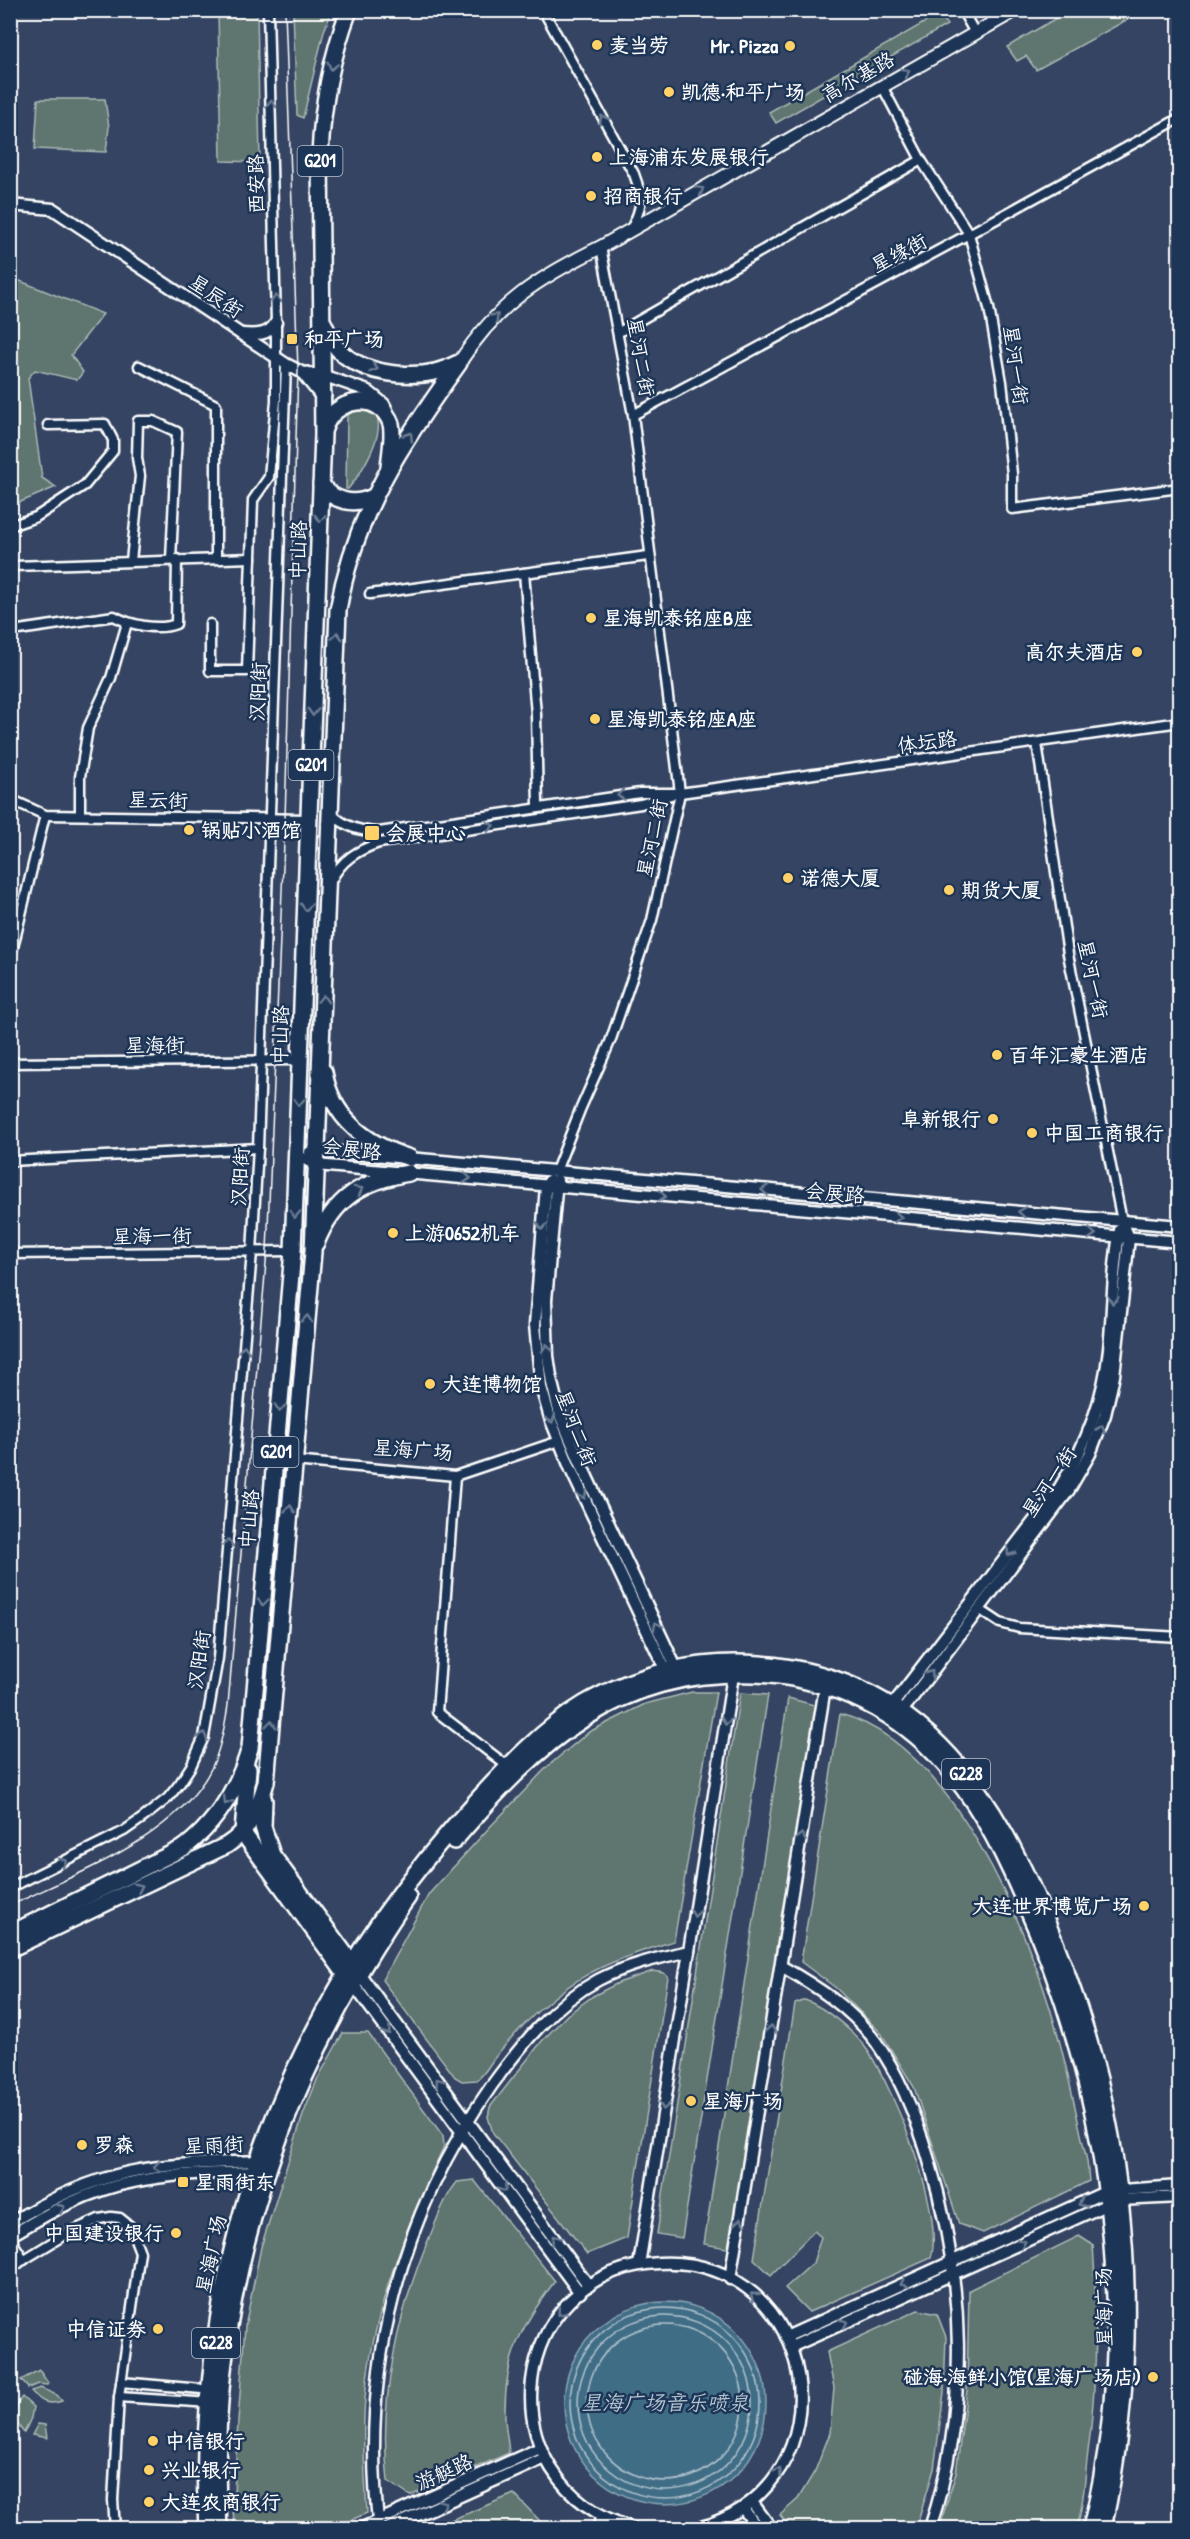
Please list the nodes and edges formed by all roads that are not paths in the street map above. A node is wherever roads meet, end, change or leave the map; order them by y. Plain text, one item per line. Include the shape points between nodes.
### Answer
1 (268, 10) edge
2 (349, 10) edge
3 (543, 10) edge
4 (962, 10) edge
5 (1016, 10) edge
6 (975, 33) junction
7 (882, 86) junction
8 (1179, 118) edge
9 (921, 160) junction
10 (10, 205) edge
11 (631, 229) junction
12 (969, 234) junction
13 (601, 247) junction
14 (322, 315) junction
15 (276, 322) junction
16 (619, 332) junction
17 (241, 334) junction
18 (281, 361) junction
19 (459, 363) junction
20 (139, 366) dead end
21 (315, 375) junction
22 (633, 415) junction
23 (48, 425) dead end
24 (391, 425) junction
25 (323, 435) junction
26 (389, 467) junction
27 (321, 484) junction
28 (1179, 488) edge
29 (373, 497) junction
30 (10, 526) edge
31 (648, 556) junction
32 (216, 558) junction
33 (251, 558) junction
34 (174, 560) junction
35 (131, 561) junction
36 (10, 563) edge
37 (524, 573) junction
38 (370, 594) dead end
39 (127, 623) junction
40 (210, 624) dead end
41 (19, 630) dead end
42 (1179, 722) edge
43 (1037, 743) junction
44 (680, 793) junction
45 (10, 799) edge
46 (538, 804) dead end
47 (331, 813) junction
48 (45, 815) junction
49 (80, 815) junction
50 (269, 819) junction
51 (309, 819) junction
52 (328, 889) junction
53 (10, 960) edge
54 (321, 1057) junction
55 (300, 1060) junction
56 (261, 1061) junction
57 (10, 1063) edge
58 (258, 1148) junction
59 (297, 1155) junction
60 (317, 1158) junction
61 (10, 1161) edge
62 (410, 1166) junction
63 (556, 1171) junction
64 (552, 1186) junction
65 (1122, 1221) junction
66 (1179, 1226) edge
67 (1124, 1237) junction
68 (1179, 1242) edge
69 (293, 1251) junction
70 (252, 1252) junction
71 (313, 1252) junction
72 (10, 1254) edge
73 (559, 1441) junction
74 (294, 1461) junction
75 (455, 1476) junction
76 (979, 1609) junction
77 (1179, 1637) edge
78 (734, 1668) junction
79 (674, 1675) junction
80 (826, 1682) junction
81 (893, 1713) junction
82 (250, 1748) junction
83 (513, 1770) junction
84 (266, 1782) junction
85 (243, 1833) junction
86 (10, 1888) edge
87 (10, 1934) edge
88 (10, 1949) edge
89 (689, 1951) junction
90 (781, 1965) junction
91 (352, 1974) junction
92 (468, 2121) junction
93 (461, 2132) junction
94 (259, 2168) junction
95 (1179, 2186) edge
96 (1113, 2196) junction
97 (1179, 2197) edge
98 (10, 2223) edge
99 (10, 2237) edge
100 (10, 2251) edge
101 (952, 2262) junction
102 (18, 2264) edge
103 (639, 2265) junction
104 (953, 2274) junction
105 (730, 2279) junction
106 (589, 2286) junction
107 (580, 2294) junction
108 (789, 2342) junction
109 (121, 2382) junction
110 (119, 2397) junction
111 (218, 2397) junction
112 (543, 2453) junction
113 (747, 2505) junction
114 (601, 2516) junction
115 (379, 2525) edge
116 (115, 2529) edge
117 (207, 2529) edge
118 (219, 2529) edge
119 (362, 2529) edge
120 (389, 2529) edge
121 (599, 2529) edge
122 (633, 2529) edge
123 (698, 2529) edge
124 (757, 2529) edge
125 (771, 2529) edge
126 (930, 2529) edge
127 (1092, 2529) edge
128 (1103, 2529) edge

15 -> 1 street, 西安路
2 -> 14 highway, 中山路 / G201 via 336,48 321,122
11 -> 3 street via 642,209 634,174
4 - 6 street
5 - 6 main road, 高尔基路
7 -> 6 main road, 高尔基路
7 - 9 street, 星河一街
11 -> 7 main road, 高尔基路
8 - 12 street, 星缘街
9 - 12 street, 星河一街
9 - 16 street
10 - 17 street, 星辰街 via 53,209
11 - 13 main road, 高尔基路
12 - 22 street, 星缘街
12 - 28 street, 星河一街 via 989,308 1002,382 1012,509
13 - 16 street, 星河二街
19 -> 13 main road, 高尔基路 via 495,316 520,292
14 -> 19 highway via 333,344 344,356 359,363 393,373 428,375
14 - 21 highway, 中山路 / G201
15 - 17 street via 261,334
15 - 18 street, 西安路
16 - 22 street, 星河二街
17 - 18 street, 星辰街
18 - 21 street, 星辰街
18 - 33 street via 269,477 253,500
18 - 50 street, 汉阳街
26 -> 19 highway, 中山路 / G201
20 - 32 street via 216,405
21 - 24 street, 星辰街 via 368,391 384,404
21 - 25 highway, 中山路 / G201 via 323,396
22 - 31 street, 星河二街
23 - 30 street via 105,424 114,440 114,451 85,485 36,517
24 - 25 highway via 370,403 351,402 328,419
24 - 26 highway
25 - 27 highway, 中山路 / G201
26 - 29 highway, 中山路 / G201
27 - 29 highway via 344,501
27 -> 51 highway, 中山路 / G201
47 -> 29 highway, 中山路 / G201 via 338,610 351,552
31 - 37 street
31 - 44 street, 星河二街
32 - 33 street
32 - 34 street
33 - 40 street via 247,670 210,671
34 - 35 street
34 - 35 street via 177,432 153,421 138,421 140,476
34 - 39 street via 176,624 169,627
35 - 36 street via 14,566
37 - 38 street
37 - 46 street via 536,714
39 - 41 street via 114,616
39 - 49 street via 111,678 88,728 80,777
42 - 43 street, 体坛路
43 - 44 street, 体坛路
43 - 65 street, 星河一街 via 1068,954
44 -> 47 street, 体坛路 via 640,793 379,832 350,828
52 -> 44 street, 体坛路 via 342,864 353,854 379,843 641,804
44 - 63 street, 星河二街 via 652,920 610,1042
45 - 48 street, 星云街
47 - 52 highway, 中山路 / G201
48 - 49 street, 星云街
48 - 53 street
49 - 50 street, 星云街
50 - 51 street, 星云街
50 - 56 street, 汉阳街
51 -> 55 highway, 中山路 / G201
54 -> 52 highway, 中山路 / G201
54 - 60 highway, 中山路 / G201
54 - 62 highway via 325,1078 344,1116 370,1142
55 - 56 street, 星海街
55 -> 59 highway, 中山路 / G201
56 - 57 street, 星海街
56 - 58 street, 汉阳街
58 - 61 street
58 - 70 street, 汉阳街
59 - 60 street, 会展路
59 -> 69 highway, 中山路 / G201
60 - 62 street, 会展路
60 - 71 highway, 中山路 / G201
62 - 63 street, 会展路
62 -> 64 street, 会展路
71 -> 62 highway via 320,1232 341,1201 356,1190
63 - 64 street, 星河二街
65 -> 63 street, 会展路
64 -> 67 street, 会展路
64 -> 73 street, 星河二街 via 535,1325 541,1387
79 -> 64 street, 星河二街 via 560,1415 552,1383 546,1300
65 - 66 street, 会展路
65 - 67 street, 星河一街
67 - 68 street, 会展路
76 -> 67 street, 星河一街 via 1069,1490 1099,1435 1119,1352
67 -> 81 street, 星河一街 via 1105,1376 1082,1448 1060,1487
69 - 70 street, 星海一街
69 -> 82 highway, 中山路 / G201
70 - 72 street, 星海一街
86 -> 70 street, 汉阳街 via 124,1831 144,1817 180,1783 204,1737 218,1658
74 -> 71 highway, 中山路 / G201
73 - 75 street, 星海广场
73 -> 79 street, 星河二街
74 - 75 street, 星海广场
84 -> 74 highway, 中山路 / G201
75 - 83 street via 437,1712
76 - 77 street via 1000,1623 1019,1628
81 -> 76 street, 星河一街
78 - 79 highway, 星海广场 / G228 via 716,1663
78 - 80 highway, 星海广场 / G228 via 783,1666
78 -> 89 street
79 - 83 highway, 星海广场 / G228 via 617,1687 582,1706 550,1729
80 - 81 highway, 星海广场 / G228 via 856,1687
90 -> 80 street
81 - 96 highway, 星海广场 / G228 via 918,1723 981,1794 1051,1932 1090,2046 1105,2105
82 - 85 highway
82 -> 87 highway, 中山路 / G201 via 227,1802 201,1835 185,1847
83 - 91 highway, 星海广场 / G228 via 427,1857 381,1917
84 - 85 highway, 中山路 / G201
84 - 91 highway via 263,1827 272,1855
88 -> 85 highway, 中山路 / G201 via 227,1845
85 - 91 highway
89 - 92 street via 618,1972 567,2002 525,2043
89 -> 103 street
90 - 101 street via 849,2011 894,2071 933,2172
105 -> 90 street
92 -> 91 street
91 -> 93 street
91 - 94 highway, 星海广场 / G228 via 300,2057
92 - 93 street
106 -> 92 street
93 -> 107 street
93 - 115 street via 437,2174 412,2232 388,2314 375,2412 374,2474
94 -> 98 street, 星雨街 via 188,2164 128,2172 77,2189
99 -> 94 street, 星雨街 via 64,2207 131,2182
94 - 111 highway, 星海广场 / G228
95 - 96 street
96 - 97 street
96 -> 101 street
104 -> 96 street
96 - 127 highway, 星海广场 / G228 via 1114,2381
96 - 128 highway, 星海广场 / G228 via 1126,2276 1126,2346 1122,2418
99 - 102 street
100 - 102 street
101 - 104 street
101 -> 108 street
102 - 109 street via 99,2219 120,2218 129,2226 140,2252
103 - 105 street via 679,2263
103 - 106 street
108 -> 104 street
104 - 126 street via 958,2338 954,2416
108 -> 105 street via 766,2307
106 - 107 street
107 -> 112 street via 556,2318 535,2363 531,2413
113 -> 108 street via 771,2483 783,2465 798,2425 800,2383
109 - 110 street
109 - 111 street
110 - 111 street
110 - 116 street
111 - 117 highway, 星海广场 / G228 via 206,2459
111 - 118 highway, 星海广场 / G228
112 - 114 street via 563,2486
112 - 115 street, 游艇路
120 -> 112 street, 游艇路
113 - 123 street
113 - 124 street
113 - 125 street
114 - 121 street
114 - 122 street
115 - 119 street, 游艇路

